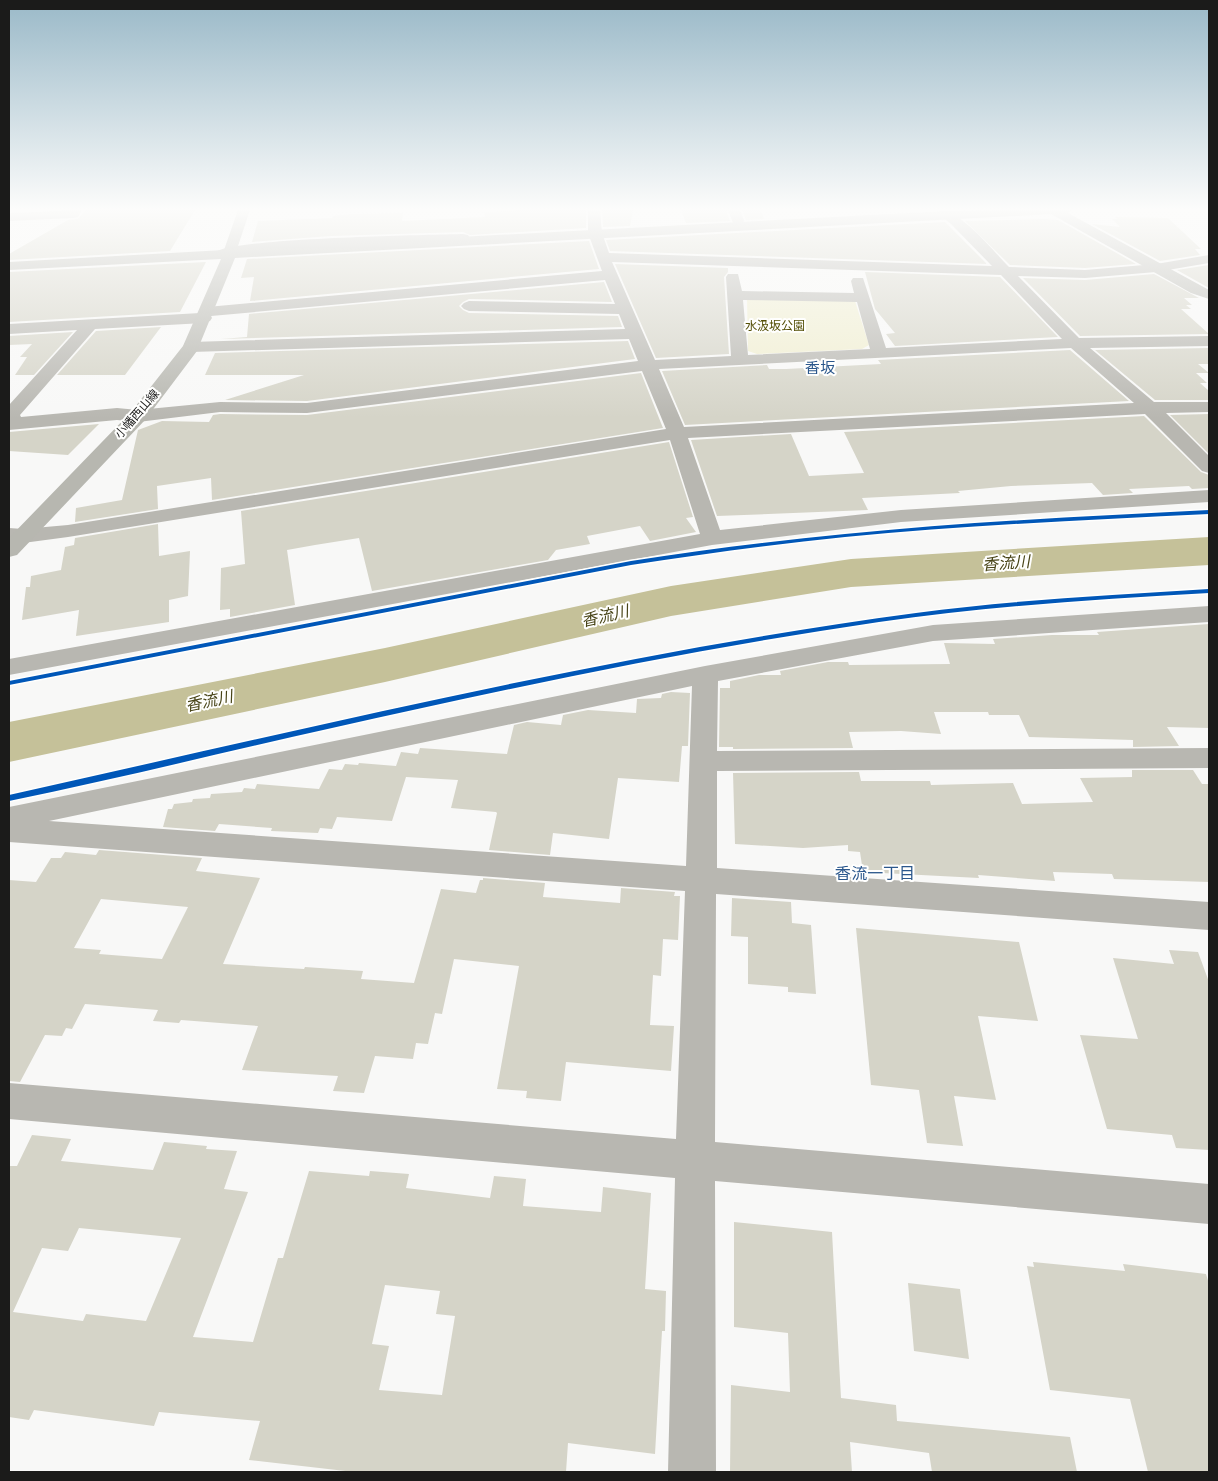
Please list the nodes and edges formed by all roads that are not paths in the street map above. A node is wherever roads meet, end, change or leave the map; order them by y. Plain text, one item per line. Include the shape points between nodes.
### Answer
1 (219, 279) edge
2 (563, 279) edge
3 (612, 279) edge
4 (733, 279) edge
5 (857, 279) edge
6 (1014, 279) edge
7 (1180, 279) edge
8 (460, 288) junction
9 (1205, 291) edge
10 (734, 295) junction
11 (863, 298) junction
12 (469, 306) junction
13 (624, 309) junction
14 (205, 315) junction
15 (90, 324) junction
16 (9, 329) edge
17 (635, 334) junction
18 (472, 340) junction
19 (1209, 341) edge
20 (1075, 344) junction
21 (191, 347) junction
22 (879, 352) junction
23 (740, 360) junction
24 (647, 365) junction
25 (1209, 407) edge
26 (1150, 408) junction
27 (138, 416) junction
28 (10, 424) edge
29 (677, 433) junction
30 (1209, 467) edge
31 (1209, 496) edge
32 (16, 535) edge
33 (712, 538) junction
34 (9, 550) edge
35 (1209, 614) edge
36 (9, 667) edge
37 (705, 674) junction
38 (1209, 758) edge
39 (703, 761) junction
40 (9, 818) edge
41 (9, 830) edge
42 (701, 879) junction
43 (1209, 916) edge
44 (9, 1101) edge
45 (695, 1160) junction
46 (1209, 1204) edge
47 (692, 1472) edge

1 - 14 main road, 小幡西山線
2 - 8 street
3 - 13 street
4 - 10 street
5 - 11 street
6 - 20 street
7 - 9 main road
8 - 12 street
8 - 14 street
10 - 11 street
10 - 23 street
11 - 22 street
12 - 13 street
12 - 18 street
13 - 17 street
14 - 15 street
14 - 21 main road, 小幡西山線
15 - 16 street
15 - 28 street via 12,414
17 - 18 street
17 - 24 street
18 - 21 street
19 - 20 street
20 - 22 street
20 - 26 street
21 - 27 main road, 小幡西山線
22 - 23 street
23 - 24 street
24 - 27 street via 307,408 220,407
24 - 29 street
25 - 26 street
26 - 29 street
26 - 30 street
27 - 28 street via 118,414
27 - 32 main road, 小幡西山線
29 - 32 street via 68,531
29 - 33 street
31 - 33 street via 901,516
32 - 34 main road, 小幡西山線
33 - 36 street
35 - 37 street via 933,633
37 - 39 street
37 - 40 street
38 - 39 street
39 - 42 street
41 - 42 street
42 - 43 street
42 - 45 street
44 - 45 street
45 - 46 street
45 - 47 street

